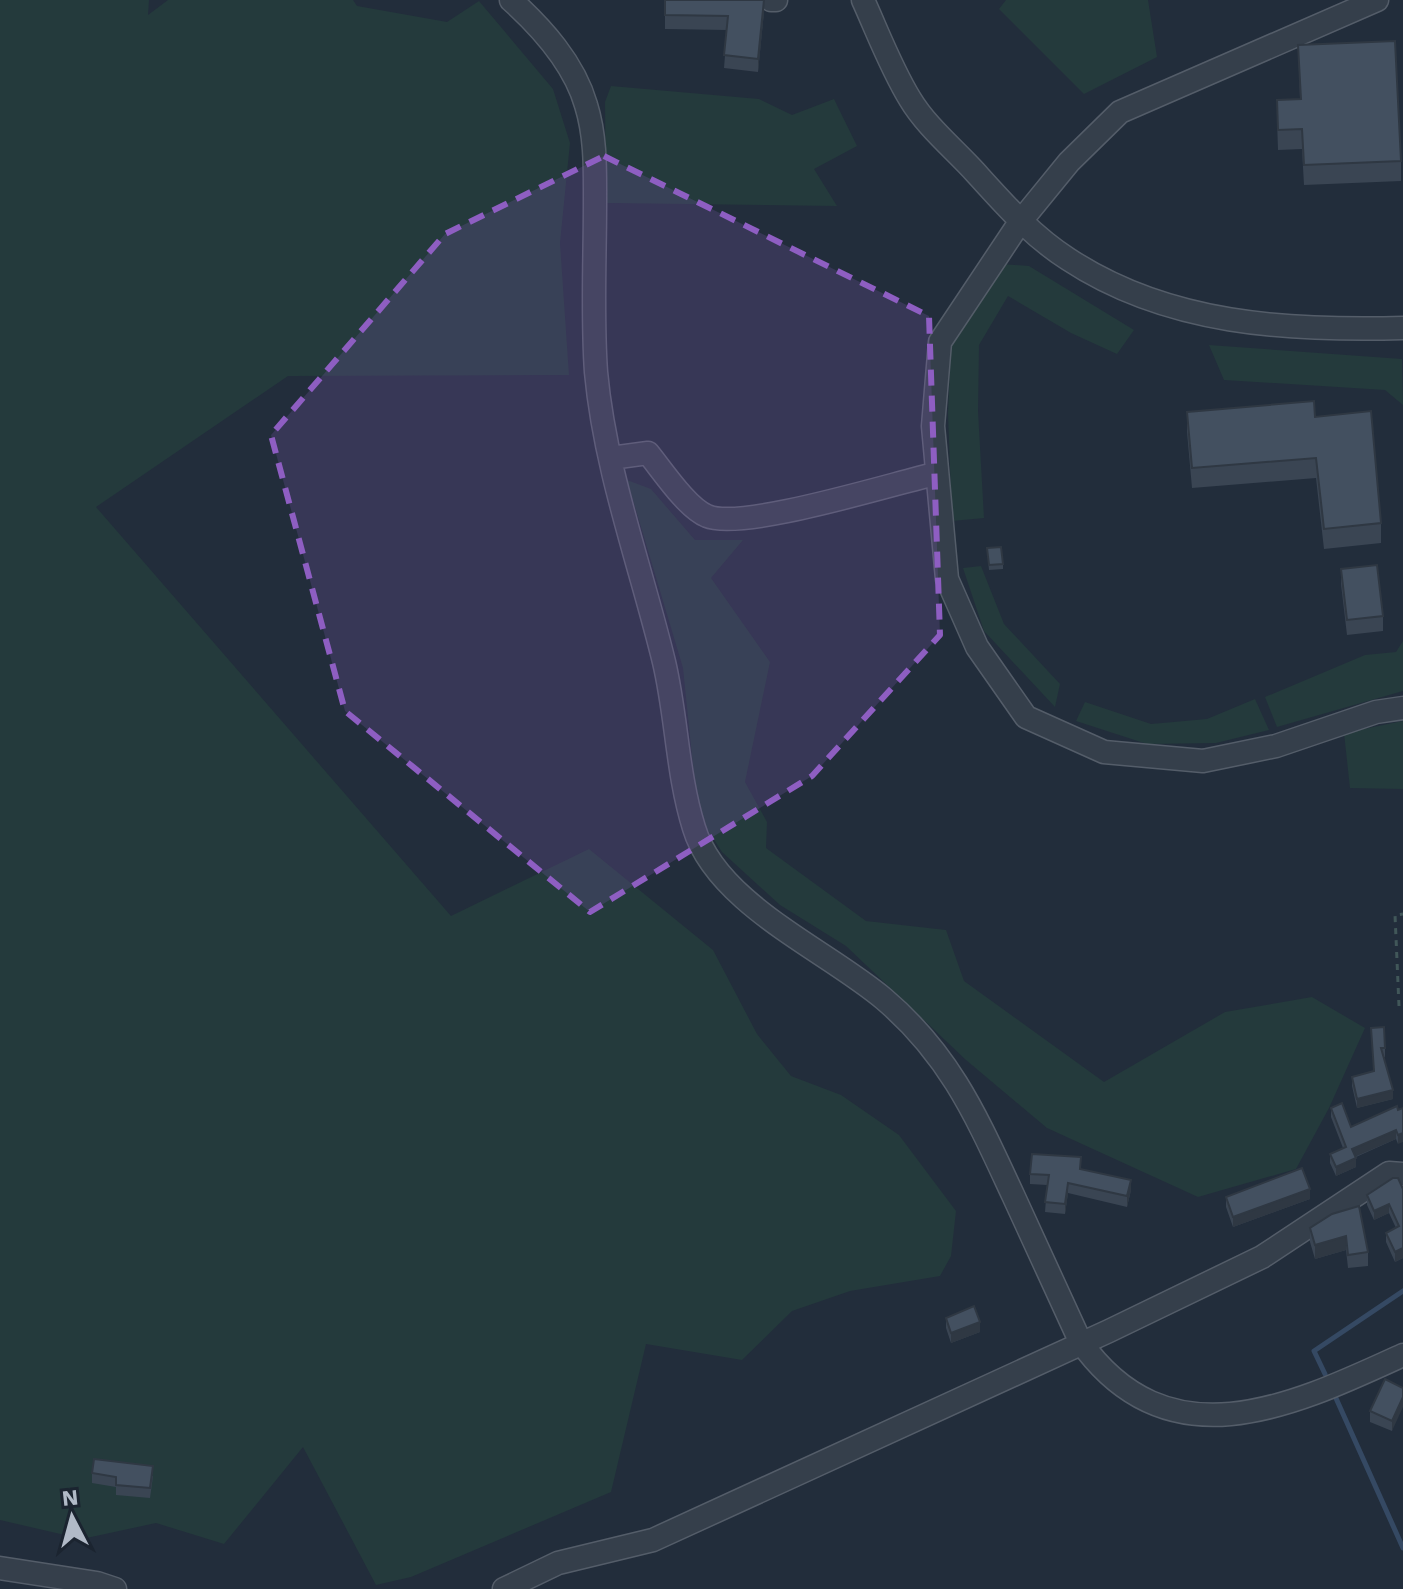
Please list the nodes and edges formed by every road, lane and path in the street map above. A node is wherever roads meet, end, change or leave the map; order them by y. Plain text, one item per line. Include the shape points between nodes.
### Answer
1 (511, 0) edge
2 (863, 0) edge
3 (1377, 0) edge
4 (1020, 222) junction
5 (1403, 328) edge
6 (611, 458) junction
7 (935, 474) junction
8 (1403, 708) edge
9 (1403, 914) edge
10 (1399, 1006) dead end
11 (1403, 1174) edge
12 (1080, 1341) junction
13 (1403, 1355) edge
14 (0, 1568) edge
15 (115, 1589) edge
16 (504, 1589) edge

1 - 6 street via 557,50 586,103 595,147 596,374
2 - 4 street via 911,101
3 - 4 street via 1120,112 1069,162
4 - 5 street via 1103,279 1192,311 1308,330
4 - 7 street via 940,342
6 - 7 street via 648,453 707,516 746,519
6 - 12 street via 665,667 689,811 711,864 755,907 880,996 942,1059 979,1118
7 - 8 street via 947,579 977,647 1026,717 1104,752 1203,761 1276,746
9 - 10 path via 1395,915
11 - 12 street via 1389,1173 1262,1257
12 - 13 street via 1098,1366 1152,1401 1190,1413 1226,1415 1309,1398
12 - 16 street via 653,1540 558,1563
14 - 15 street

